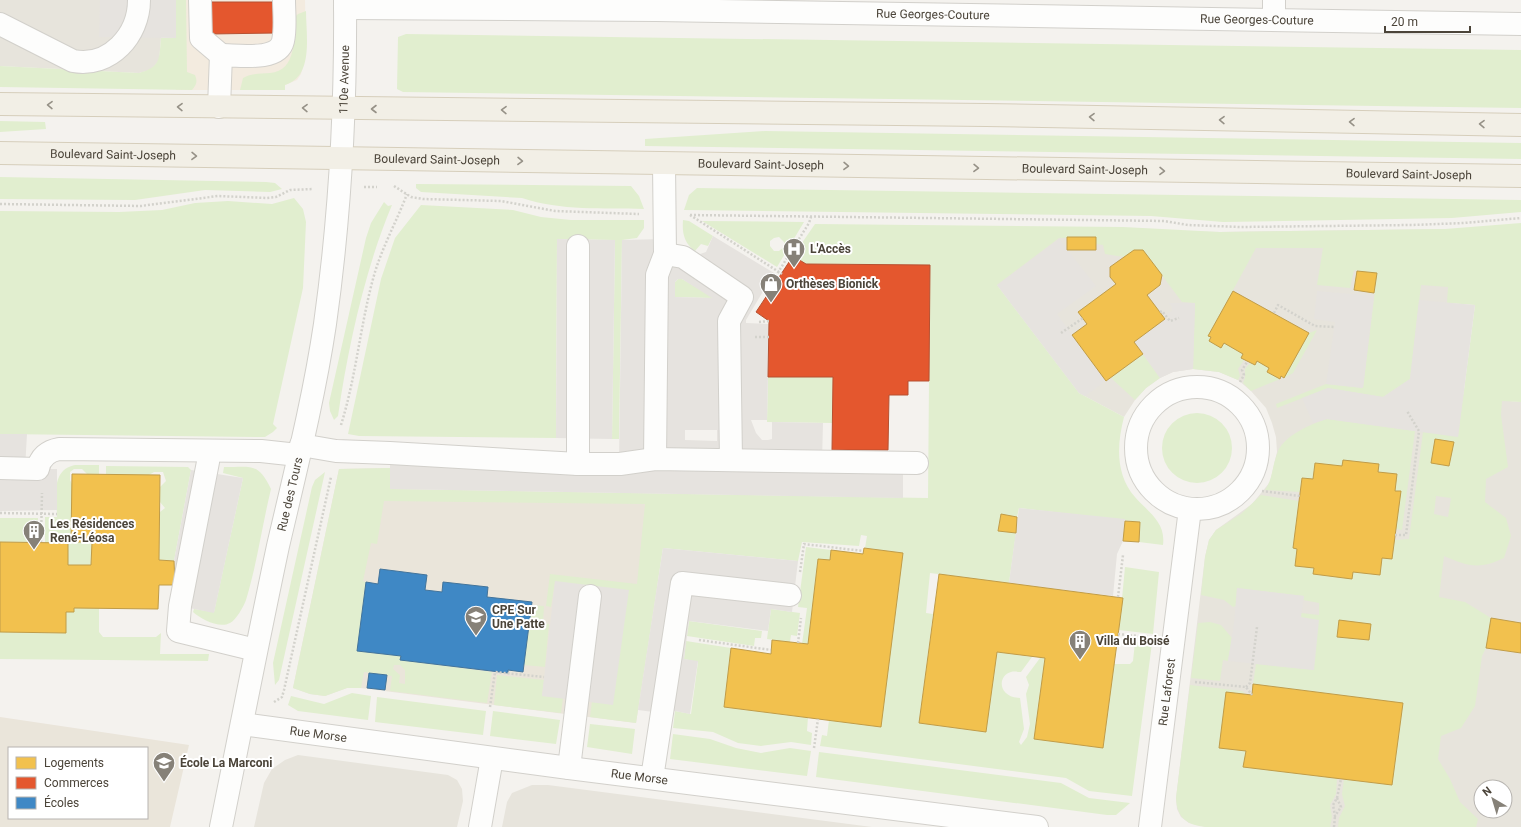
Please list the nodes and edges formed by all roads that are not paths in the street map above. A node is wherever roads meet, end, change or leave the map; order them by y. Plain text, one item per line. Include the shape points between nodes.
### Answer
1 (139, 0) edge
2 (200, 0) edge
3 (284, 0) edge
4 (345, 4) edge
5 (486, 4) edge
6 (563, 5) edge
7 (656, 5) edge
8 (755, 6) edge
9 (826, 6) edge
10 (966, 8) edge
11 (1109, 9) edge
12 (1218, 9) edge
13 (1274, 10) edge
14 (0, 24) edge
15 (1521, 24) edge
16 (221, 55) junction
17 (0, 104) edge
18 (218, 107) junction
19 (344, 109) junction
20 (1521, 125) edge
21 (0, 153) edge
22 (341, 158) junction
23 (664, 164) junction
24 (1521, 176) edge
25 (578, 246) dead end
26 (665, 254) junction
27 (299, 450) junction
28 (209, 451) junction
29 (655, 459) junction
30 (731, 460) junction
31 (917, 463) dead end
32 (578, 464) junction
33 (0, 468) edge
34 (1190, 509) junction
35 (590, 596) dead end
36 (796, 603) road end
37 (256, 650) junction
38 (242, 724) junction
39 (492, 758) junction
40 (569, 768) junction
41 (652, 778) junction
42 (221, 827) edge
43 (480, 827) edge
44 (1037, 827) edge
45 (1150, 827) edge

1 - 14 street via 138,14 127,38 114,52 95,62 73,61
2 - 16 street via 201,38
3 - 16 street via 284,32 280,48 268,55
4 - 5 street, Rue Georges-Couture
4 - 19 street, 110e Avenue
5 - 6 street, Rue Georges-Couture
6 - 7 street, Rue Georges-Couture
7 - 8 street, Rue Georges-Couture
8 - 9 street, Rue Georges-Couture
9 - 10 street, Rue Georges-Couture
10 - 11 street, Rue Georges-Couture
11 - 12 street, Rue Georges-Couture
12 - 13 street, Rue Georges-Couture
13 - 15 street, Rue Georges-Couture
16 - 18 street
18 -> 17 main road
19 -> 18 main road
20 -> 19 main road via 994,115
19 - 22 street, 110e Avenue
21 -> 22 main road, Boulevard Saint-Joseph
22 -> 23 main road, Boulevard Saint-Joseph
22 - 27 street, Rue des Tours via 325,322
23 -> 24 main road, Boulevard Saint-Joseph
23 - 26 street
25 - 32 street
26 - 29 street via 657,275
26 - 30 street via 683,257 742,297 729,321
27 - 28 street
27 - 32 street via 390,452
27 - 37 street, Rue des Tours
28 - 33 street via 59,449 44,456 39,462 38,469
28 - 37 street via 180,606 178,631
29 - 30 street
29 - 32 street via 620,464
30 - 31 street
34 - 34 street via 1210,508 1228,500 1243,487 1254,470 1258,451 1255,431 1247,413 1233,398 1215,390 1196,386 1176,391 1158,400 1144,416 1137,435 1136,455 1141,475 1153,491 1170,503
34 - 45 street, Rue Laforest
35 - 40 street
36 - 41 street via 682,583
37 - 38 street, Rue des Tours
38 - 39 street, Rue Morse
38 - 42 street, Rue des Tours
39 - 40 street, Rue Morse
39 - 43 street
40 - 41 street, Rue Morse
41 - 44 street, Rue Morse

